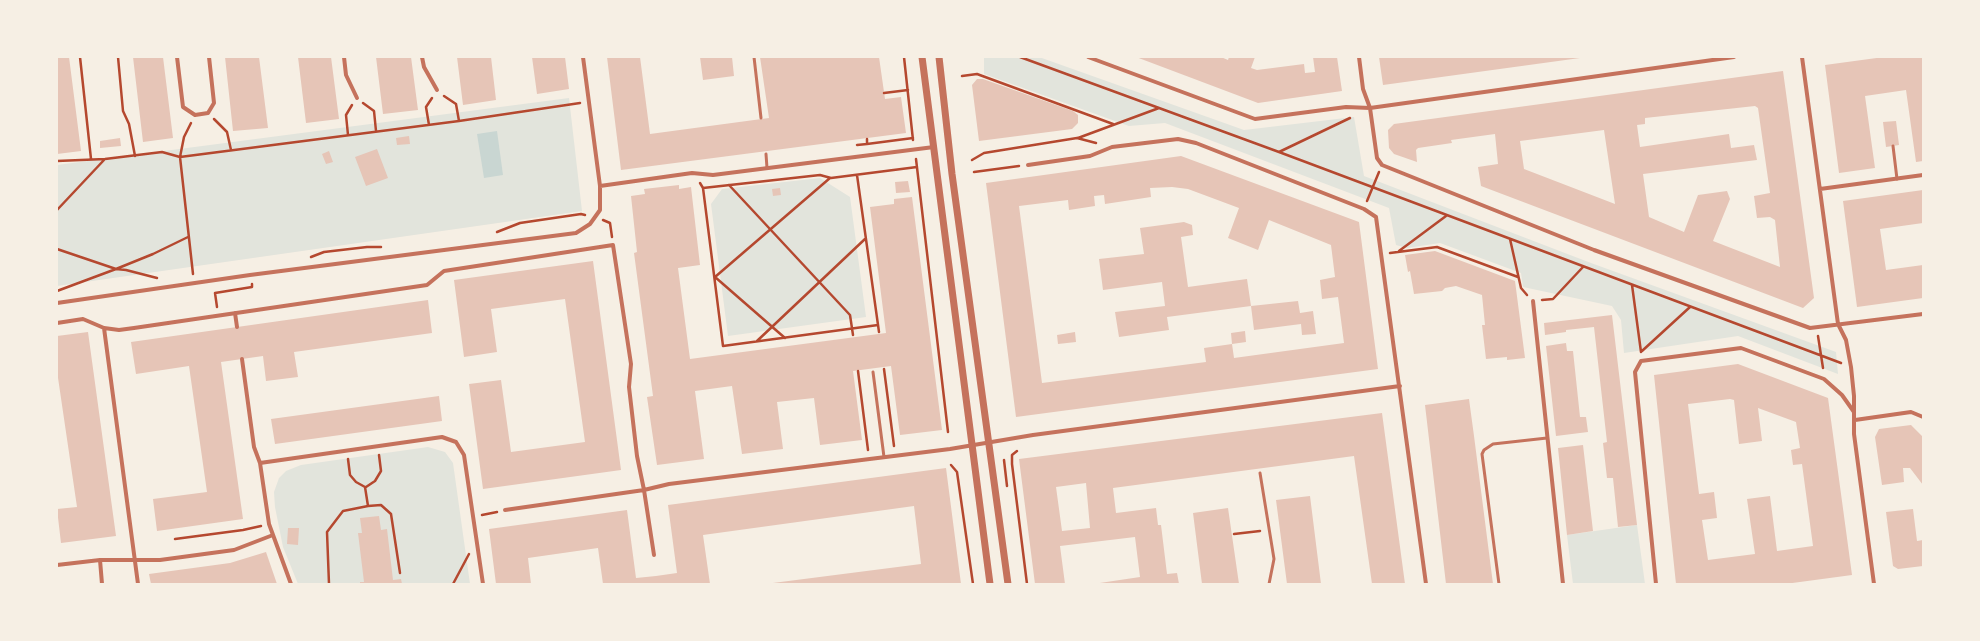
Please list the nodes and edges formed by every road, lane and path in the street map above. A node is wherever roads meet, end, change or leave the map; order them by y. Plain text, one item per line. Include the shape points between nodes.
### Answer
1 (80, 57) edge
2 (118, 57) edge
3 (177, 57) edge
4 (209, 57) edge
5 (344, 57) edge
6 (422, 57) edge
7 (583, 57) edge
8 (754, 57) edge
9 (904, 57) edge
10 (922, 57) edge
11 (939, 57) edge
12 (1020, 57) edge
13 (1088, 57) edge
14 (1359, 57) edge
15 (1734, 57) edge
16 (1802, 57) edge
17 (962, 76) dead end
18 (436, 90) junction
19 (908, 90) junction
20 (884, 93) dead end
21 (357, 98) junction
22 (589, 102) junction
23 (1159, 108) junction
24 (1370, 108) junction
25 (208, 113) junction
26 (195, 116) junction
27 (761, 118) dead end
28 (459, 121) junction
29 (1113, 124) junction
30 (428, 125) junction
31 (376, 131) junction
32 (348, 135) junction
33 (867, 138) dead end
34 (913, 138) junction
35 (1078, 138) junction
36 (1893, 146) dead end
37 (934, 147) junction
38 (1112, 147) junction
39 (915, 149) junction
40 (230, 150) junction
41 (1279, 152) junction
42 (766, 154) dead end
43 (135, 156) junction
44 (180, 157) junction
45 (91, 159) junction
46 (105, 159) junction
47 (972, 160) dead end
48 (57, 161) edge
49 (1028, 165) joint
50 (1382, 165) junction
51 (767, 168) junction
52 (974, 172) dead end
53 (692, 173) junction
54 (857, 175) junction
55 (1923, 175) edge
56 (830, 178) junction
57 (1897, 179) junction
58 (729, 185) junction
59 (600, 186) junction
60 (703, 188) junction
61 (1372, 188) junction
62 (1820, 189) junction
63 (1364, 209) junction
64 (57, 210) edge
65 (1446, 216) junction
66 (595, 218) junction
67 (771, 230) junction
68 (493, 234) dead end
69 (189, 237) junction
70 (866, 238) junction
71 (1510, 239) junction
72 (613, 245) junction
73 (386, 248) dead end
74 (57, 249) edge
75 (1398, 252) junction
76 (1382, 254) junction
77 (307, 258) dead end
78 (1583, 267) junction
79 (116, 269) junction
80 (193, 276) dead end
81 (714, 277) junction
82 (1518, 277) junction
83 (162, 280) dead end
84 (820, 282) junction
85 (1632, 285) junction
86 (252, 287) dead end
87 (57, 291) edge
88 (1533, 301) junction
89 (57, 303) edge
90 (216, 304) dead end
91 (1691, 307) junction
92 (235, 313) junction
93 (1923, 314) edge
94 (57, 323) edge
95 (1838, 324) junction
96 (878, 325) junction
97 (237, 327) dead end
98 (772, 327) junction
99 (1817, 327) junction
100 (104, 328) junction
101 (852, 328) junction
102 (879, 332) dead end
103 (853, 335) dead end
104 (785, 338) junction
105 (756, 342) junction
106 (1640, 352) junction
107 (1821, 355) junction
108 (242, 359) dead end
109 (1641, 361) junction
110 (1851, 367) junction
111 (884, 369) dead end
112 (858, 371) dead end
113 (873, 372) dead end
114 (1824, 379) junction
115 (1400, 386) junction
116 (1854, 413) junction
117 (1923, 417) edge
118 (1855, 420) junction
119 (948, 432) dead end
120 (1547, 438) junction
121 (989, 442) junction
122 (971, 445) junction
123 (1017, 451) dead end
124 (379, 455) dead end
125 (896, 456) junction
126 (884, 457) junction
127 (348, 458) dead end
128 (869, 459) junction
129 (260, 463) junction
130 (952, 465) dead end
131 (1260, 473) dead end
132 (366, 487) junction
133 (644, 490) junction
134 (368, 506) junction
135 (505, 510) joint
136 (474, 516) junction
137 (269, 524) junction
138 (1269, 530) junction
139 (1234, 534) dead end
140 (273, 535) junction
141 (174, 539) dead end
142 (476, 539) junction
143 (654, 555) dead end
144 (100, 560) junction
145 (136, 560) junction
146 (57, 565) edge
147 (400, 573) dead end
148 (102, 584) edge
149 (138, 584) edge
150 (291, 584) edge
151 (329, 584) edge
152 (453, 584) edge
153 (483, 584) edge
154 (973, 584) edge
155 (990, 584) edge
156 (1008, 584) edge
157 (1027, 584) edge
158 (1269, 584) edge
159 (1426, 584) edge
160 (1499, 584) edge
161 (1563, 584) edge
162 (1656, 584) edge
163 (1874, 584) edge

1 - 45 path
2 - 43 path via 123,111 129,124
3 - 26 street via 183,107
4 - 25 street via 214,103
5 - 21 street via 346,75
6 - 18 street via 424,67
7 - 22 street
8 - 27 lane
9 - 19 path
10 - 37 street
11 - 121 street
12 - 23 path
13 - 24 street via 1255,119 1346,107
14 - 24 street via 1363,89
15 - 24 street
16 - 62 street
17 - 29 path via 977,74
18 - 28 path via 456,104
18 - 30 path via 426,107
19 - 20 path
19 - 34 path
21 - 31 path via 374,111
21 - 32 path via 346,115
22 - 28 path
22 - 59 street
23 - 29 path
23 - 41 path
24 - 41 path
24 - 50 street via 1377,158
25 - 26 street
25 - 40 path via 227,132
26 - 44 path via 184,137
28 - 30 path
29 - 35 path
30 - 31 path
31 - 32 path
32 - 40 path
33 - 34 path via 867,144
34 - 39 path
35 - 38 path
35 - 47 path via 984,153
36 - 57 lane
37 - 39 street
37 - 122 street
38 - 49 street via 1090,156
38 - 63 street via 1178,139 1196,143
39 - 51 street
40 - 44 path
41 - 61 path
42 - 51 lane
43 - 44 path via 162,152
43 - 46 path
44 - 69 path
45 - 46 path
45 - 48 path
46 - 64 path
49 - 52 path
50 - 61 path
50 - 99 street via 1594,250 1810,328
51 - 53 street via 713,175
53 - 59 street
53 - 60 path
54 - 56 path
54 - 70 path
54 - 119 path via 917,167
55 - 57 street
56 - 58 path via 820,175
56 - 67 path
57 - 62 street
58 - 60 path
58 - 67 path
59 - 66 street via 600,210
60 - 81 path
61 - 63 path
61 - 65 path
62 - 95 street
63 - 76 street via 1376,217
65 - 71 path
65 - 75 path
66 - 68 path via 581,214 520,223
66 - 72 path via 610,223
66 - 89 street via 576,233
67 - 81 path
67 - 84 path
69 - 79 path
69 - 80 path
70 - 84 path
70 - 96 path
71 - 78 path
71 - 82 path
72 - 92 street via 444,271 427,286
72 - 133 street via 631,364 629,387 638,466
73 - 77 path via 367,247 324,252
74 - 79 path
75 - 76 path
75 - 82 path via 1437,247
76 - 115 street
78 - 85 path
78 - 88 path via 1553,299
79 - 83 path
79 - 87 path
81 - 98 path
81 - 105 path via 723,346
82 - 88 path via 1521,288
84 - 98 path
84 - 101 path via 850,315
85 - 91 path
85 - 106 path
86 - 90 path via 215,293
88 - 120 street
91 - 106 path
91 - 107 path
92 - 97 street
92 - 100 street via 119,330
93 - 95 street
94 - 100 street via 83,319
95 - 99 street
95 - 110 street via 1846,340
96 - 101 path
96 - 102 path
98 - 104 path
98 - 105 path
99 - 107 path
100 - 145 street
101 - 103 path
101 - 104 path
104 - 105 path
106 - 109 path
107 - 110 path
107 - 114 path
108 - 129 street via 254,446
109 - 114 street via 1741,348
109 - 162 street via 1635,372
110 - 116 street
111 - 125 path
112 - 128 path
113 - 126 lane
114 - 116 street via 1842,395
115 - 121 street
115 - 159 street
116 - 118 street
117 - 118 street via 1911,412
118 - 163 street via 1855,440
120 - 160 lane via 1493,444 1482,454
120 - 161 street
121 - 122 street
121 - 156 street
122 - 125 street
122 - 155 street
123 - 157 path via 1012,455 1012,464
124 - 132 path via 381,472 375,481
125 - 126 street
126 - 128 street
127 - 132 path via 350,475
128 - 133 street via 669,484
129 - 136 street via 442,437 456,442 464,455
129 - 137 street
130 - 154 path via 957,472
131 - 138 lane
132 - 134 path
133 - 135 street
133 - 143 street
134 - 147 path via 380,505 391,514
134 - 151 path via 343,511 327,532
135 - 136 path
136 - 142 street
137 - 140 street
137 - 141 path
138 - 139 path
138 - 158 lane via 1274,559
140 - 145 street via 234,550 160,560
140 - 150 street
142 - 152 path
142 - 153 street
144 - 145 street
144 - 146 street
144 - 148 street
145 - 149 street

